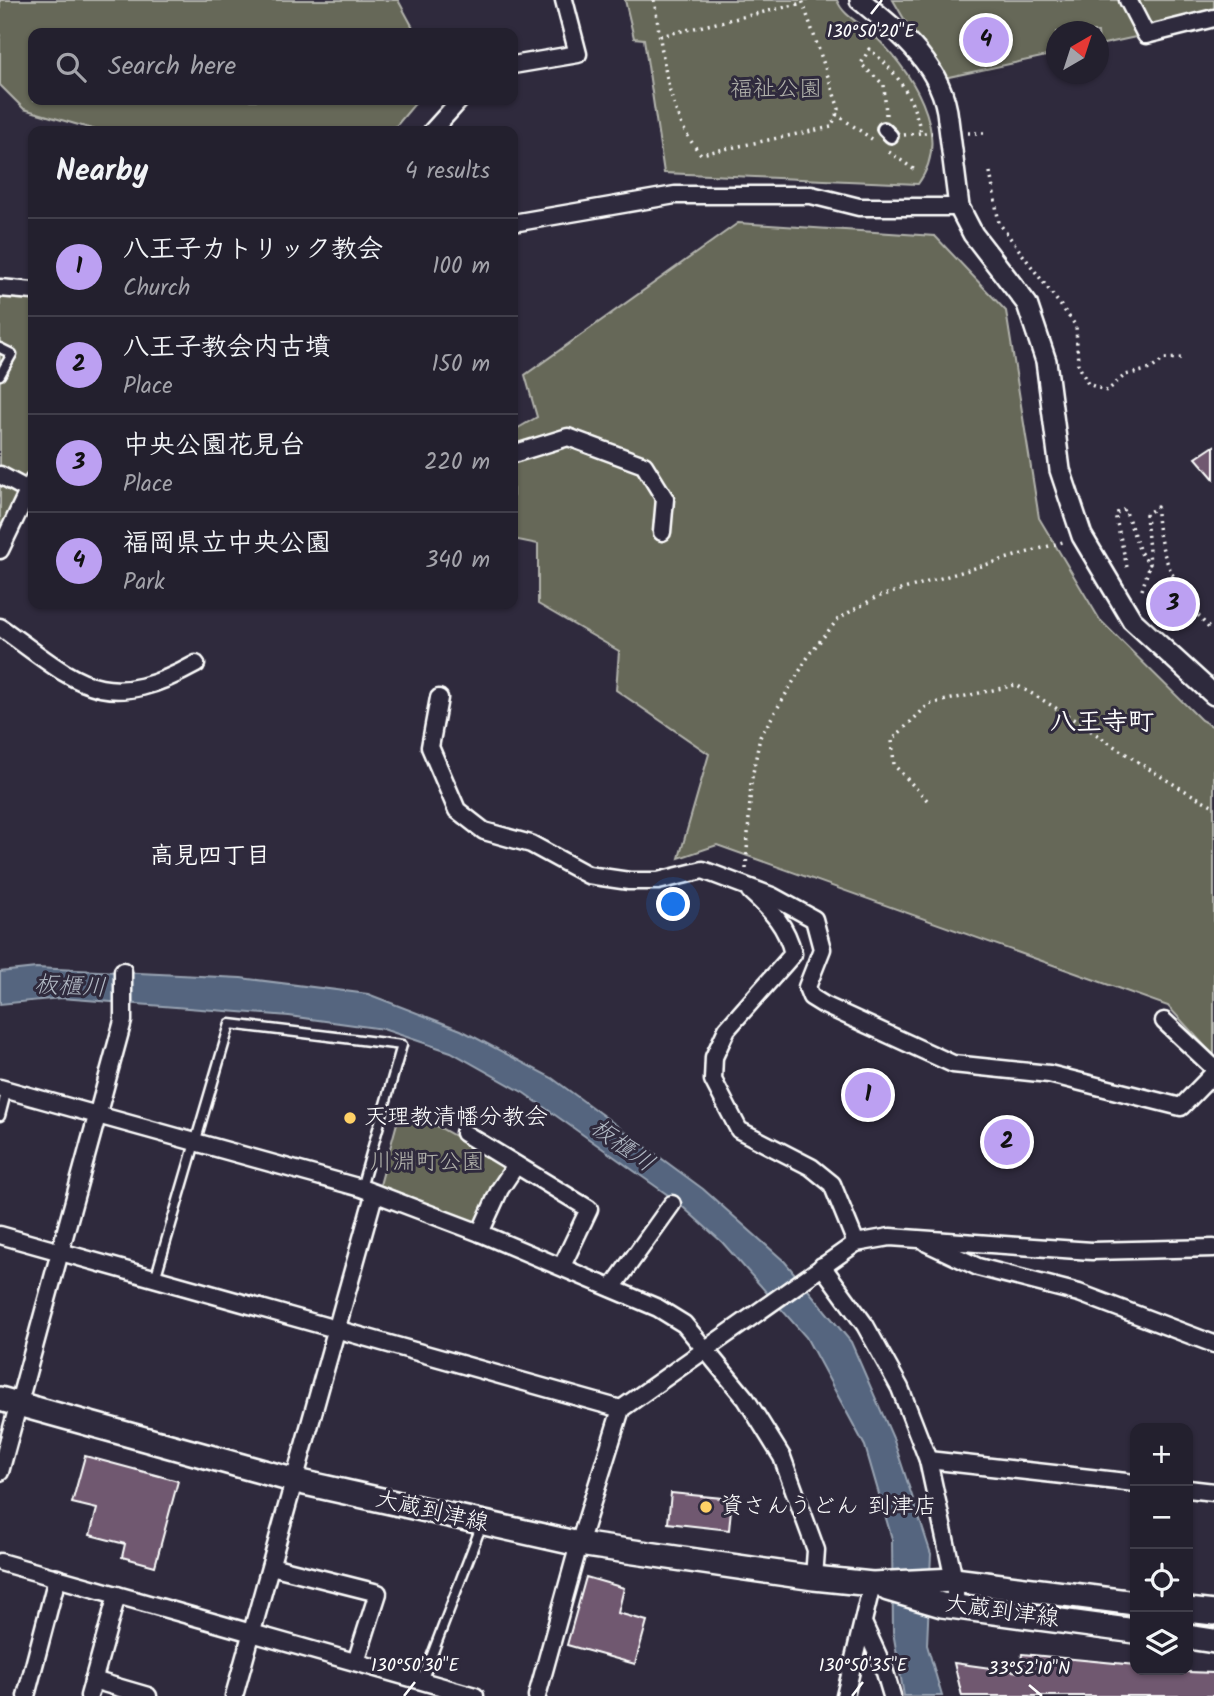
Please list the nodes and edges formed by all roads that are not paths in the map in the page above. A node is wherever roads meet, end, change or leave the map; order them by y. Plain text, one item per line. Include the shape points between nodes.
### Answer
1 (564, 0) edge
2 (860, 0) edge
3 (1128, 0) edge
4 (1214, 18) edge
5 (518, 64) edge
6 (455, 105) edge
7 (437, 126) edge
8 (959, 207) junction
9 (518, 222) edge
10 (0, 289) edge
11 (28, 291) edge
12 (0, 348) edge
13 (0, 375) edge
14 (518, 452) edge
15 (0, 475) edge
16 (28, 484) edge
17 (28, 491) edge
18 (662, 532) dead end
19 (0, 550) edge
20 (0, 627) edge
21 (196, 664) dead end
22 (1214, 695) edge
23 (439, 698) dead end
24 (745, 887) junction
25 (123, 971) dead end
26 (1164, 1021) dead end
27 (1214, 1070) edge
28 (3, 1088) edge
29 (96, 1114) junction
30 (0, 1116) edge
31 (464, 1133) dead end
32 (193, 1142) junction
33 (516, 1165) junction
34 (368, 1191) junction
35 (672, 1205) dead end
36 (480, 1233) junction
37 (0, 1235) edge
38 (918, 1239) junction
39 (856, 1243) junction
40 (1214, 1248) edge
41 (58, 1252) junction
42 (562, 1266) junction
43 (819, 1268) junction
44 (155, 1279) junction
45 (612, 1288) junction
46 (336, 1329) junction
47 (1214, 1345) edge
48 (704, 1348) junction
49 (9, 1401) edge
50 (621, 1409) junction
51 (928, 1460) junction
52 (0, 1472) edge
53 (296, 1480) junction
54 (1130, 1482) edge
55 (1193, 1490) edge
56 (1214, 1492) edge
57 (482, 1524) junction
58 (579, 1544) junction
59 (0, 1562) edge
60 (271, 1566) junction
61 (57, 1578) junction
62 (814, 1578) junction
63 (947, 1580) junction
64 (872, 1584) junction
65 (117, 1595) junction
66 (1130, 1602) edge
67 (949, 1606) junction
68 (1193, 1611) edge
69 (1214, 1613) edge
70 (864, 1625) junction
71 (1130, 1629) edge
72 (251, 1633) junction
73 (1193, 1638) edge
74 (1214, 1641) edge
75 (356, 1662) junction
76 (91, 1688) edge
77 (420, 1688) edge
78 (26, 1696) edge
79 (148, 1696) edge
80 (234, 1696) edge
81 (475, 1696) edge
82 (537, 1696) edge
83 (845, 1696) edge
84 (892, 1696) edge

1 - 5 street via 578,54
2 - 8 street via 899,32 939,79 953,135
3 - 4 street via 1146,35
6 - 7 street
8 - 9 street via 859,207 811,195 675,195
8 - 22 street via 1027,303 1046,361 1060,470 1082,536 1132,620
10 - 11 street
12 - 13 lane via 12,354
14 - 18 street via 568,437 644,466 665,499
15 - 16 street
17 - 19 street
20 - 21 street via 78,683 142,689
23 - 24 street via 430,747 457,810 484,831 531,844 588,875 658,881 703,870
24 - 27 street via 814,919 822,948 807,987 811,997 953,1065 1049,1074 1181,1107
24 - 39 street via 789,934 793,954 727,1029 714,1057 713,1080 739,1130 811,1167 832,1184
25 - 29 street via 122,1021
26 - 27 street
28 - 29 street
28 - 30 lane
29 - 32 street
29 - 41 street
31 - 33 street
32 - 34 street
32 - 34 lane via 230,1024 402,1045
32 - 44 lane
33 - 36 street
33 - 42 street via 589,1209
34 - 36 street
34 - 46 street
35 - 45 street
36 - 42 street
37 - 41 street
38 - 39 street via 890,1237
38 - 40 street via 1092,1251
38 - 47 street via 978,1267 1079,1293
39 - 43 street
41 - 44 street
41 - 49 street
42 - 45 street
43 - 48 street
43 - 51 street via 865,1325 894,1378
44 - 46 street
45 - 48 street via 684,1324
46 - 50 street
46 - 53 street
48 - 50 street
48 - 62 street via 746,1399 782,1457 816,1550
49 - 52 street
49 - 53 main road, 大蔵到津線
50 - 58 street
51 - 54 street
51 - 63 street
53 - 57 main road, 大蔵到津線
53 - 60 street
55 - 56 street
57 - 58 main road, 大蔵到津線
57 - 77 lane
58 - 62 main road, 大蔵到津線
58 - 82 street
59 - 61 street
60 - 72 street
60 - 75 street via 378,1593
61 - 65 street
61 - 78 street
62 - 64 main road, 大蔵到津線
63 - 64 main road, 大蔵到津線
63 - 66 main road, 大蔵到津線
63 - 67 street
64 - 67 main road, 大蔵到津線
64 - 70 street
65 - 72 street
65 - 76 street
67 - 71 main road, 大蔵到津線
68 - 69 main road
70 - 83 street
70 - 84 street
72 - 75 street
72 - 80 street
73 - 74 main road
75 - 77 street
76 - 79 street
77 - 81 street

